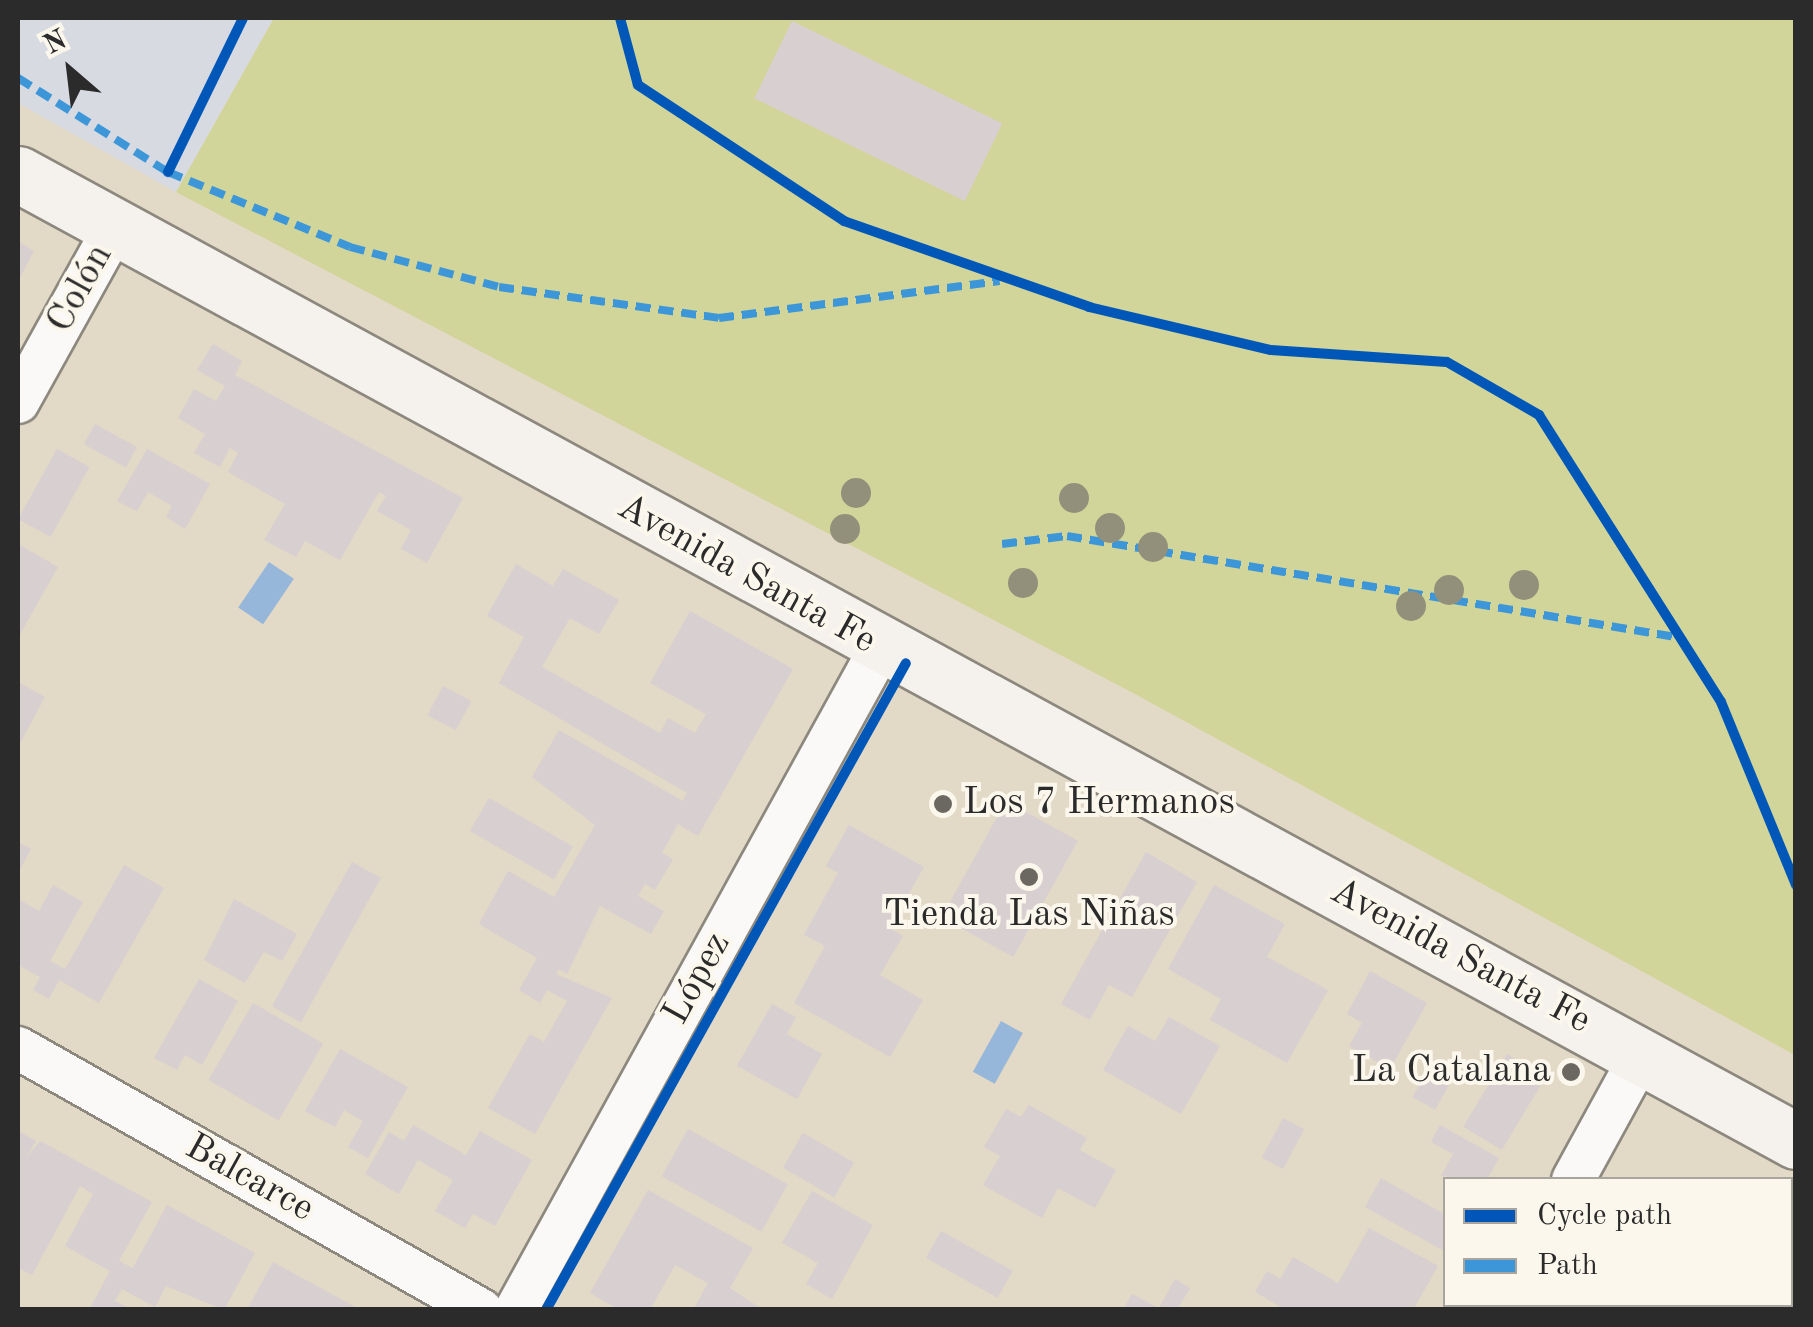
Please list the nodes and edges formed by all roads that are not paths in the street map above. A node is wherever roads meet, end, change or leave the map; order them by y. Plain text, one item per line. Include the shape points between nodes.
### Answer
1 (18, 174) edge
2 (114, 227) junction
3 (18, 402) edge
4 (880, 649) junction
5 (18, 1048) edge
6 (1642, 1054) junction
7 (1796, 1141) edge
8 (1575, 1177) edge
9 (480, 1310) edge
10 (516, 1310) edge

1 - 2 main road, Avenida Santa Fe
2 - 3 street, Colón
2 - 4 main road, Avenida Santa Fe
4 - 6 main road, Avenida Santa Fe
4 - 10 street, López
5 - 9 street, Balcarce
6 - 7 main road, Avenida Santa Fe
6 - 8 street

